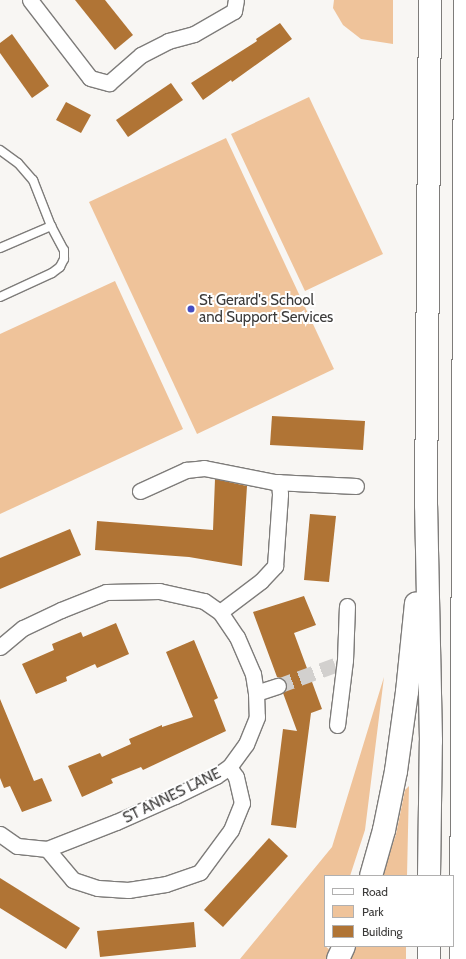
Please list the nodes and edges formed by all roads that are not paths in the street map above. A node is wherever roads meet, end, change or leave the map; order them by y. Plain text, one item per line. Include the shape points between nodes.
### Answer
1 (30, 0) edge
2 (236, 0) edge
3 (430, 0) edge
4 (465, 0) edge
5 (0, 150) edge
6 (51, 226) junction
7 (0, 248) edge
8 (0, 297) edge
9 (279, 482) junction
10 (356, 486) dead end
11 (140, 491) dead end
12 (426, 506) junction
13 (347, 606) dead end
14 (220, 612) junction
15 (0, 647) edge
16 (278, 686) tunnel mouth
17 (256, 693) junction
18 (337, 724) dead end
19 (229, 767) junction
20 (0, 834) edge
21 (47, 849) junction
22 (371, 875) edge
23 (430, 875) edge
24 (344, 947) edge
25 (429, 947) edge
26 (338, 959) edge
27 (429, 959) edge
28 (461, 959) edge

1 - 2 street via 90,78 109,83 142,55 168,41 194,34 234,11
3 - 12 highway
4 - 28 highway
5 - 6 lane via 18,163 33,180
6 - 7 lane
6 - 8 lane via 64,250 64,259 60,267
9 - 10 street
9 - 11 street via 204,468 186,470
9 - 14 street via 276,566 261,581
12 - 22 highway via 407,692 396,771
12 - 23 highway via 431,741
13 - 18 street via 340,662
14 - 15 street, ST ANNES LANE via 204,601 158,591 106,592 23,628
14 - 17 street, ST ANNES LANE via 237,637 253,674
16 - 17 street
17 - 19 street, ST ANNES LANE via 257,717 246,744
19 - 21 street, ST ANNES LANE via 175,796
19 - 21 street via 236,777 242,803 231,830 200,872 166,884 128,890 98,888 73,880
20 - 21 street, ST ANNES LANE via 18,846
24 - 26 highway
25 - 27 highway

